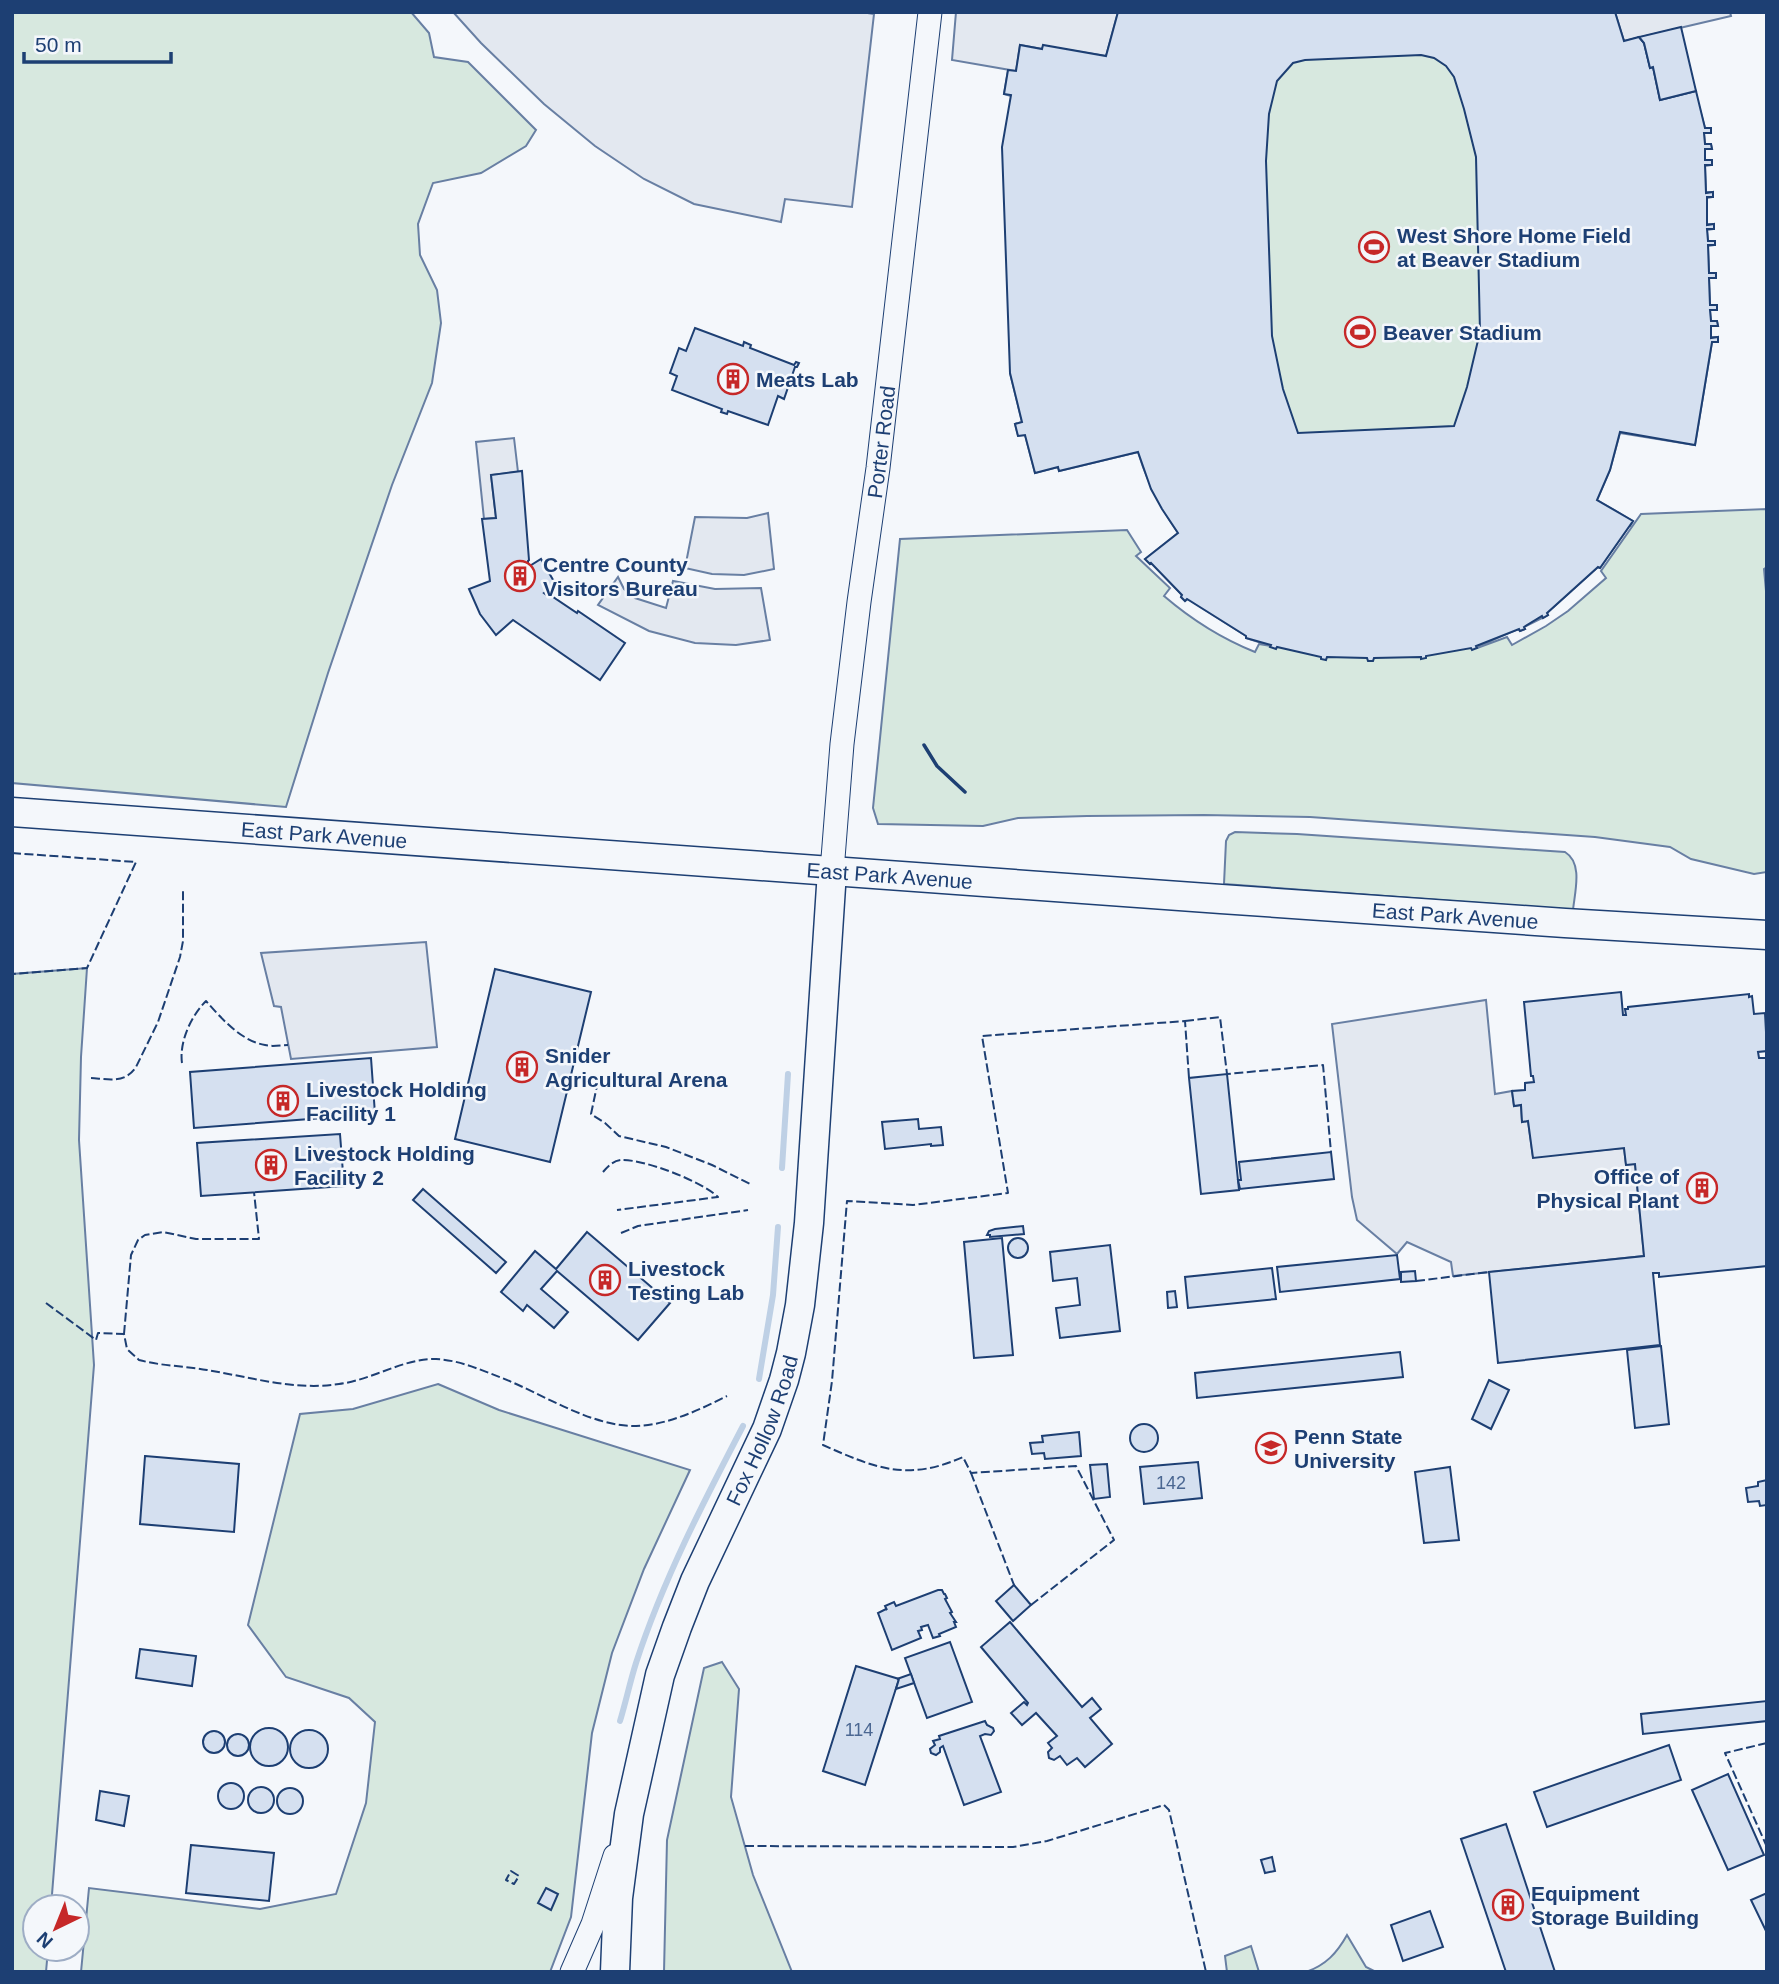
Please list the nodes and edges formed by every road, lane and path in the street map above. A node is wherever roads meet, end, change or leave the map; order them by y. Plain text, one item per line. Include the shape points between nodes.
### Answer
1 (930, 12) edge
2 (12, 812) edge
3 (832, 871) junction
4 (1767, 935) edge
5 (629, 1814) junction
6 (572, 1972) edge
7 (615, 1972) edge

1 - 3 street, Porter Road via 842,744
2 - 3 main road, East Park Avenue
3 - 4 main road, East Park Avenue
3 - 5 main road, Fox Hollow Road via 809,1223 791,1353 767,1429 695,1581 660,1675
5 - 6 street
5 - 7 main road, Fox Hollow Road via 618,1898

